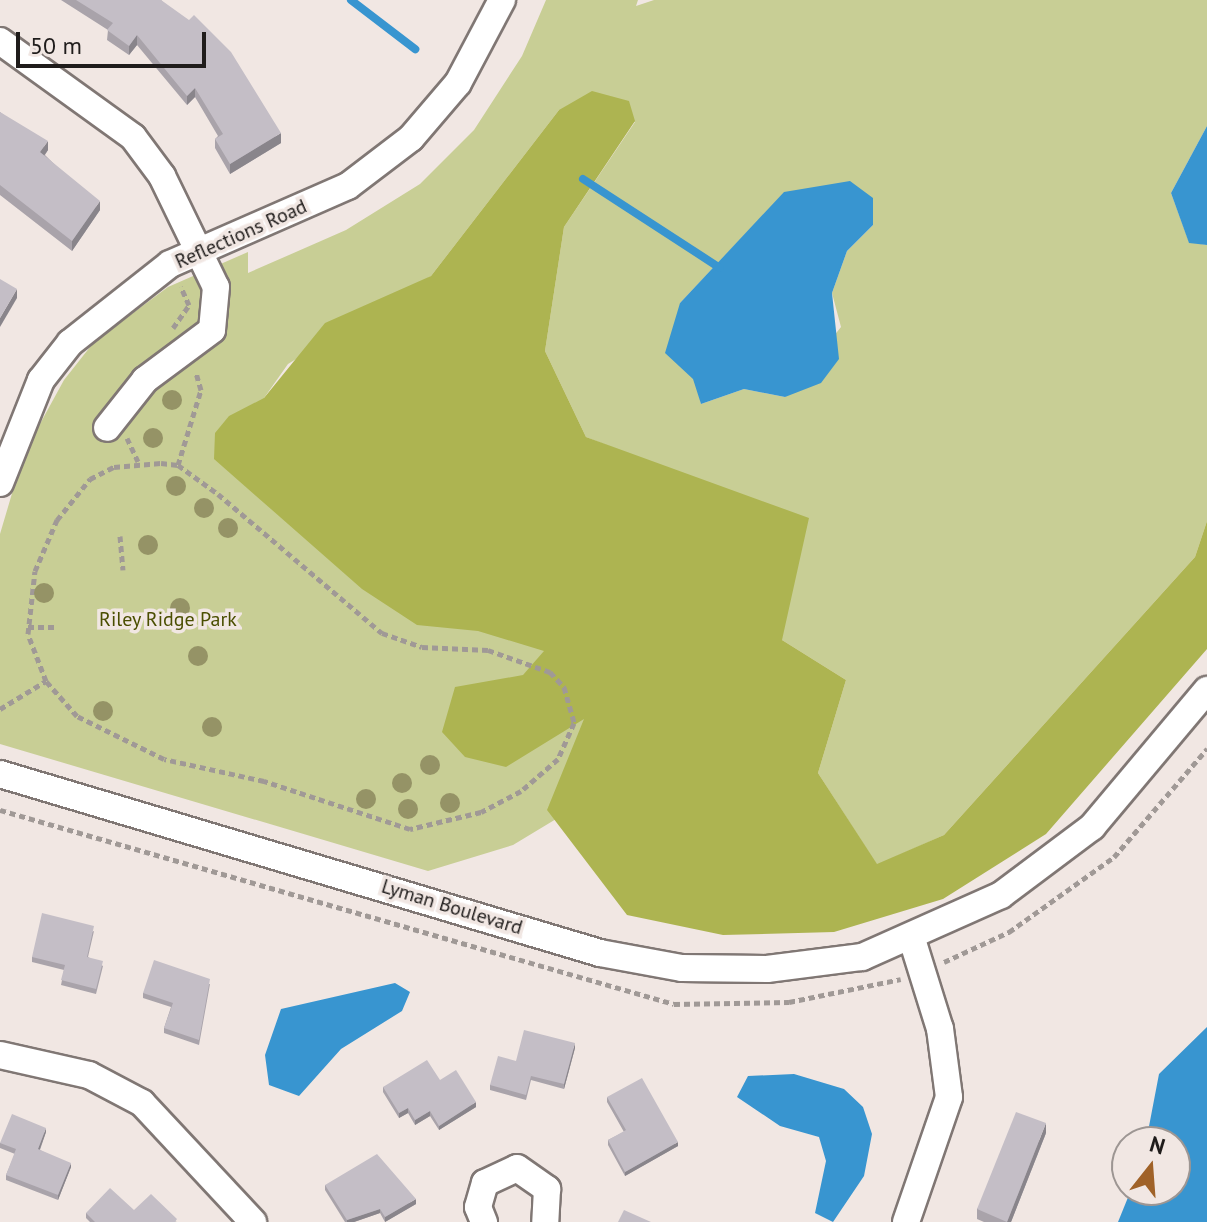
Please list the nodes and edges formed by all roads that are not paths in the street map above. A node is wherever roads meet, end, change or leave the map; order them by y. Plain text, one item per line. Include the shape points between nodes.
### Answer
1 (502, 0) edge
2 (0, 41) edge
3 (199, 250) junction
4 (107, 428) dead end
5 (0, 483) edge
6 (1207, 690) edge
7 (0, 774) edge
8 (912, 939) junction
9 (0, 1055) edge
10 (253, 1222) edge
11 (484, 1222) edge
12 (545, 1222) edge
13 (906, 1222) edge

1 - 3 street, Reflections Road via 458,83 411,138 348,186
2 - 3 street via 133,137
3 - 4 street via 216,287 212,330 145,380
3 - 5 street, Reflections Road via 112,303 70,343 41,380
6 - 8 street, Lyman Boulevard via 1092,827 1001,895
7 - 8 street, Lyman Boulevard via 614,956 682,968 767,969 862,957
8 - 13 street via 949,1097
9 - 10 street via 89,1075 142,1103
11 - 12 street via 478,1207 485,1183 517,1168 547,1189

